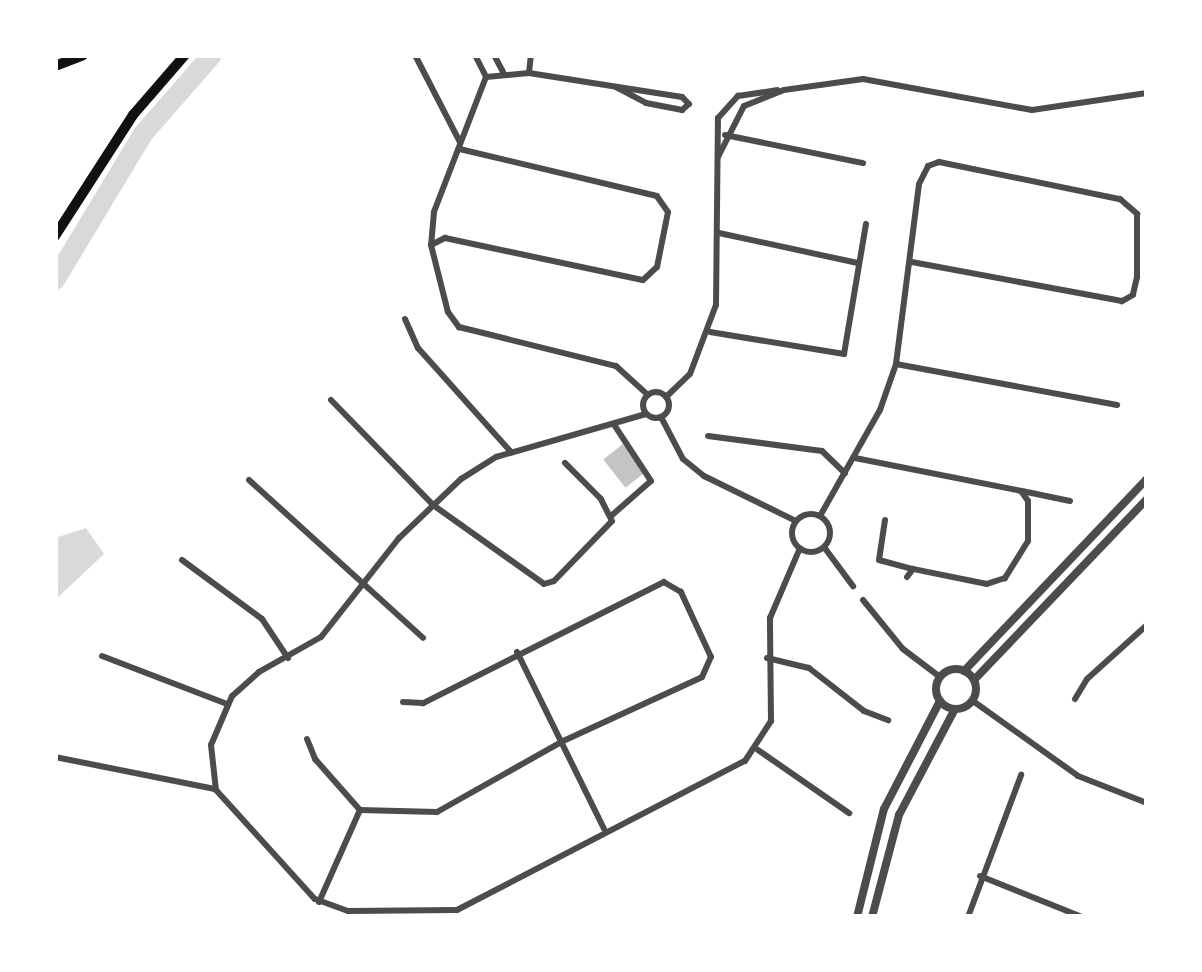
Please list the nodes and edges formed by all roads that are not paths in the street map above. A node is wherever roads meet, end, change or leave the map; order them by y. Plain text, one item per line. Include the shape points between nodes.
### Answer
1 (83, 55) edge
2 (185, 55) edge
3 (415, 55) edge
4 (475, 55) edge
5 (494, 55) edge
6 (531, 55) edge
7 (55, 66) edge
8 (503, 72) junction
9 (529, 73) junction
10 (484, 79) junction
11 (616, 87) junction
12 (784, 90) junction
13 (1147, 94) edge
14 (725, 135) junction
15 (460, 146) junction
16 (718, 157) junction
17 (864, 164) dead end
18 (866, 224) dead end
19 (719, 233) junction
20 (55, 236) edge
21 (431, 245) junction
22 (911, 262) junction
23 (858, 263) junction
24 (405, 319) dead end
25 (710, 332) junction
26 (896, 364) junction
27 (648, 394) junction
28 (666, 398) junction
29 (332, 400) dead end
30 (1117, 405) dead end
31 (646, 414) junction
32 (660, 418) junction
33 (615, 426) junction
34 (708, 436) dead end
35 (510, 452) junction
36 (856, 458) junction
37 (565, 463) dead end
38 (845, 473) junction
39 (1147, 479) edge
40 (248, 480) dead end
41 (1021, 491) junction
42 (1147, 499) edge
43 (1070, 501) dead end
44 (433, 505) junction
45 (611, 516) junction
46 (820, 516) junction
47 (885, 520) dead end
48 (796, 521) junction
49 (824, 547) junction
50 (800, 548) junction
51 (182, 560) dead end
52 (914, 569) junction
53 (907, 576) dead end
54 (367, 582) junction
55 (853, 586) dead end
56 (863, 600) dead end
57 (1147, 624) edge
58 (423, 638) dead end
59 (517, 652) junction
60 (102, 656) dead end
61 (288, 658) junction
62 (767, 658) junction
63 (964, 671) junction
64 (940, 677) junction
65 (974, 680) junction
66 (1075, 700) dead end
67 (940, 701) junction
68 (973, 701) junction
69 (403, 702) dead end
70 (227, 704) junction
71 (955, 710) junction
72 (888, 720) dead end
73 (307, 739) dead end
74 (562, 742) junction
75 (758, 750) junction
76 (55, 757) edge
77 (1021, 776) dead end
78 (216, 790) junction
79 (1147, 804) edge
80 (360, 810) junction
81 (850, 813) dead end
82 (604, 829) junction
83 (980, 876) junction
84 (320, 902) junction
85 (858, 917) edge
86 (872, 917) edge
87 (968, 917) edge
88 (1082, 917) edge

1 - 7 highway
2 - 20 highway via 133,115
3 - 15 street
4 - 10 street
5 - 8 street
6 - 9 street
8 - 9 street
8 - 10 street
9 - 11 street
10 - 15 street
11 - 11 street via 682,97 689,104 682,110 646,102
12 - 13 street via 876,78 1032,110
12 - 14 street via 744,106
12 - 16 street via 751,90 727,104 716,132
14 - 16 street
14 - 17 street
15 - 21 street via 434,212
15 - 21 street via 657,196 668,212 657,268 650,278 636,279 446,238
16 - 19 street
18 - 23 street
19 - 23 street
19 - 25 street
21 - 27 street via 448,312 459,327 616,366
22 - 22 street via 924,170 948,164 1127,200 1134,208 1137,277 1122,302
22 - 26 street
23 - 25 street via 844,354
24 - 35 street via 418,348
25 - 28 street via 690,374
26 - 30 street
26 - 36 street
27 - 28 street
27 - 31 street
28 - 32 street via 668,409
29 - 44 street
31 - 32 street
31 - 33 street
32 - 48 street via 682,459 704,476
33 - 35 street
33 - 45 street via 651,481
34 - 38 street via 822,451
35 - 44 street via 461,479
36 - 38 street
36 - 41 street
37 - 45 street
38 - 46 street
39 - 63 street
40 - 54 street
41 - 43 street
41 - 52 street via 1028,501 1028,541 1005,578 987,584
42 - 65 street
44 - 45 street via 544,584 608,532
44 - 54 street
46 - 48 street
46 - 49 street via 830,530
47 - 52 street via 879,560
48 - 50 street via 792,536
49 - 50 street
49 - 55 street
50 - 62 street via 778,587
51 - 61 street via 262,619
52 - 53 street
54 - 58 street
54 - 61 street via 321,637
56 - 64 street via 902,649
57 - 66 street via 1087,680
59 - 69 street via 424,703
59 - 74 street
59 - 74 street via 657,583 676,586 696,622 711,657 706,674
60 - 70 street
61 - 70 street via 259,672
62 - 72 street via 809,668 864,711
62 - 75 street via 771,721
63 - 64 street
63 - 65 street
64 - 67 street
65 - 68 street
67 - 71 street
67 - 85 street via 884,810
68 - 71 street
68 - 79 street via 1078,776
70 - 78 street via 212,745
71 - 86 street via 898,815
73 - 80 street via 315,759
74 - 80 street via 437,812
74 - 82 street
75 - 81 street
75 - 82 street via 726,773
76 - 78 street
77 - 83 street
78 - 84 street
80 - 84 street
82 - 84 street via 457,910 348,912
83 - 87 street
83 - 88 street

